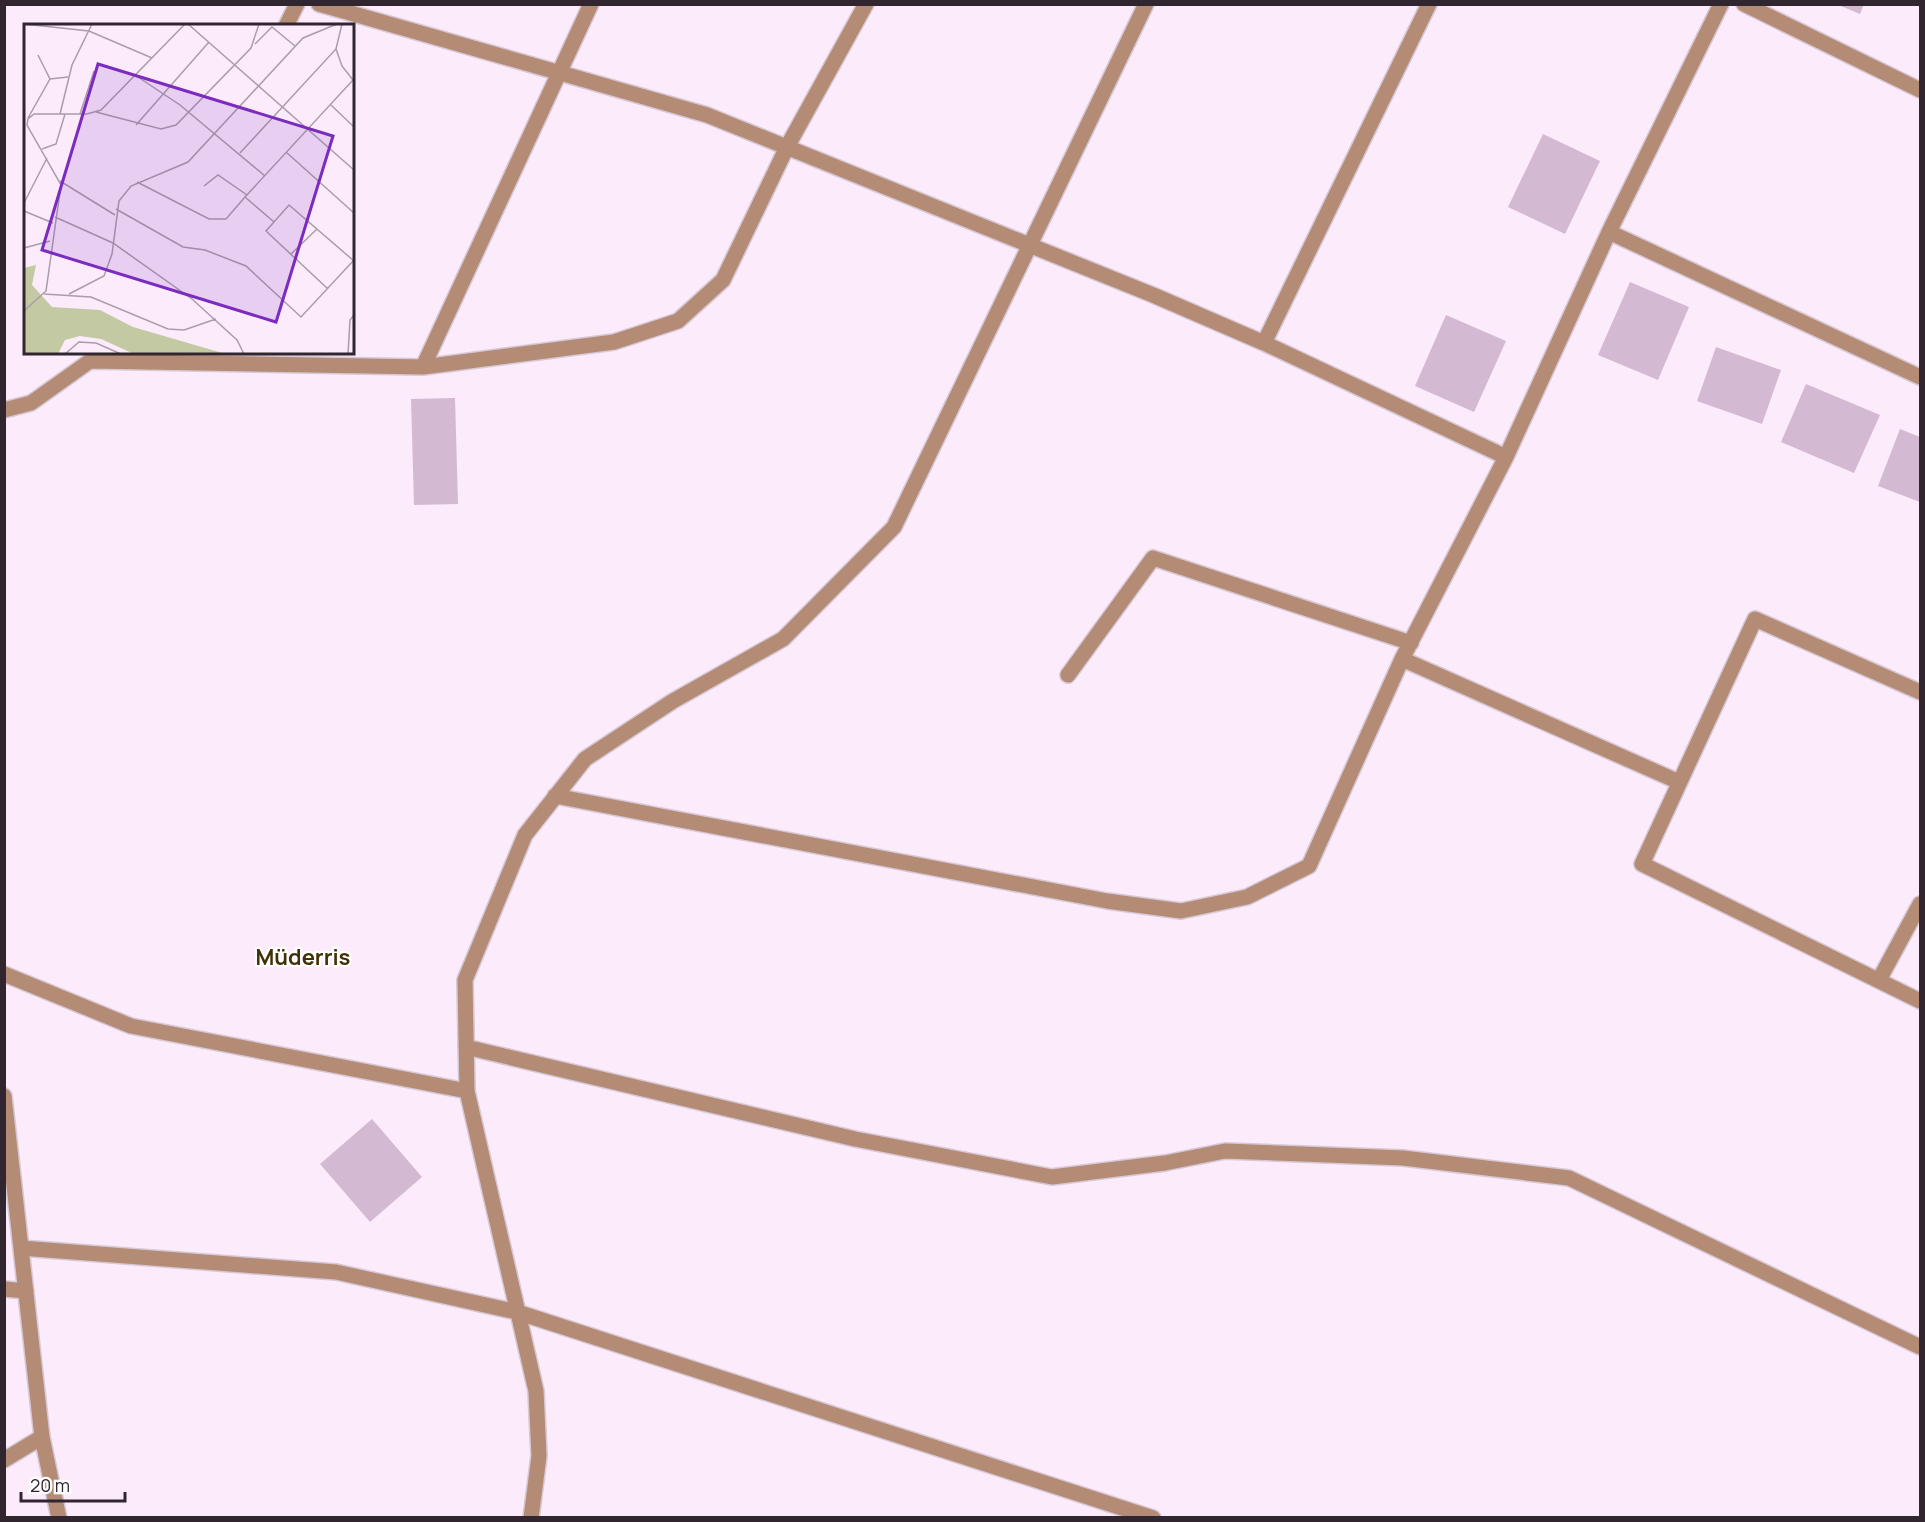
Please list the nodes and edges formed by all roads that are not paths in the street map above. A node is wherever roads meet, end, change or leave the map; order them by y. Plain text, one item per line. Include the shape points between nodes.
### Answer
1 (297, 4) edge
2 (319, 4) edge
3 (591, 4) edge
4 (866, 4) edge
5 (1146, 4) edge
6 (1429, 4) edge
7 (1721, 4) edge
8 (1744, 4) edge
9 (287, 24) edge
10 (561, 73) junction
11 (1920, 90) edge
12 (787, 147) junction
13 (1609, 232) junction
14 (1030, 245) junction
15 (1264, 343) junction
16 (96, 357) edge
17 (423, 367) junction
18 (1920, 377) edge
19 (4, 410) edge
20 (1506, 457) junction
21 (1411, 643) junction
22 (1402, 659) junction
23 (1068, 675) dead end
24 (1920, 692) edge
25 (1679, 782) junction
26 (555, 796) junction
27 (1920, 904) edge
28 (4, 974) edge
29 (1879, 980) junction
30 (1920, 1001) edge
31 (466, 1047) junction
32 (467, 1091) junction
33 (4, 1096) edge
34 (21, 1248) junction
35 (4, 1289) edge
36 (26, 1291) junction
37 (517, 1312) junction
38 (1920, 1347) edge
39 (42, 1437) junction
40 (4, 1460) edge
41 (59, 1518) edge
42 (531, 1518) edge
43 (1153, 1518) edge

1 - 9 street
2 - 10 street
3 - 10 street
4 - 12 street
5 - 14 street
6 - 15 street
7 - 13 street
8 - 11 street
10 - 12 street via 707,115
10 - 17 street
12 - 14 street
12 - 17 street via 723,280 678,321 614,342
13 - 18 street
13 - 20 street
14 - 15 street
14 - 26 street via 894,527 783,639 673,701 585,759
15 - 20 street
16 - 17 street
16 - 19 street via 31,403
20 - 21 street
21 - 22 street
21 - 23 street via 1153,558
22 - 25 street
22 - 26 street via 1309,866 1247,897 1181,910 1095,899
24 - 25 street via 1755,618
25 - 29 street via 1642,864
26 - 31 street via 525,835 465,980
27 - 29 street
28 - 32 street via 131,1026
29 - 30 street
31 - 32 street
31 - 38 street via 855,1139 1052,1177 1226,1151 1403,1158 1569,1178
32 - 37 street
33 - 34 street
34 - 36 street
34 - 37 street via 336,1272
35 - 36 street
36 - 39 street
37 - 42 street via 536,1391 539,1456
37 - 43 street
39 - 40 street
39 - 41 street

